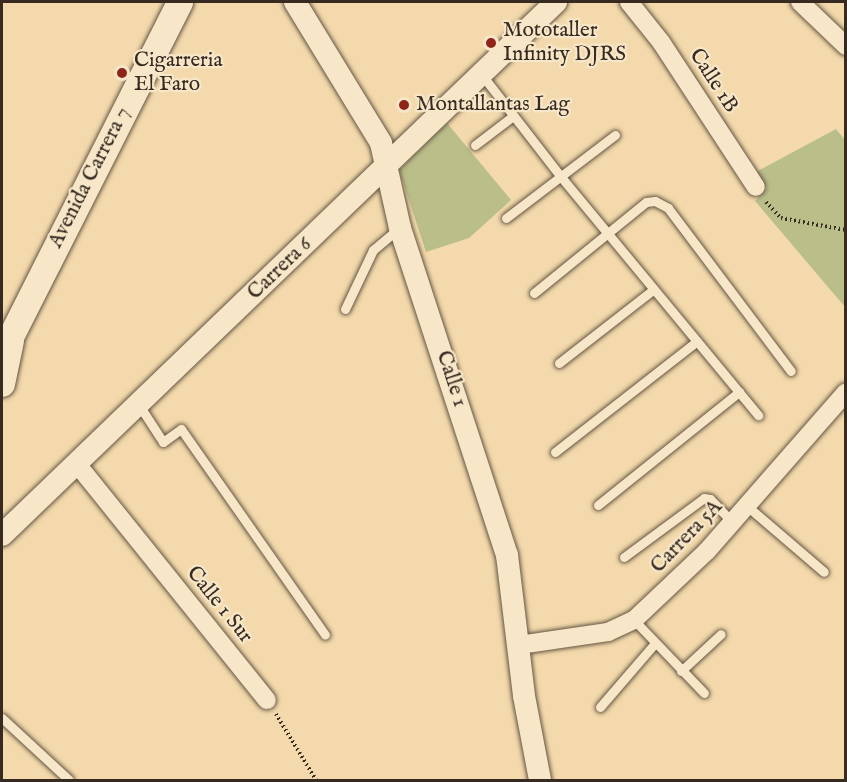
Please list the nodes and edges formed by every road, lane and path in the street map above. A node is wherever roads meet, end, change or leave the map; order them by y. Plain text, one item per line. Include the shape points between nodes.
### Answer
1 (180, 2) edge
2 (295, 2) edge
3 (556, 2) edge
4 (629, 2) edge
5 (800, 2) edge
6 (846, 46) edge
7 (480, 73) junction
8 (513, 116) junction
9 (615, 135) dead end
10 (475, 145) dead end
11 (386, 164) junction
12 (562, 178) junction
13 (756, 187) joint
14 (506, 218) dead end
15 (400, 228) junction
16 (846, 230) edge
17 (608, 234) junction
18 (654, 289) junction
19 (534, 293) dead end
20 (345, 309) dead end
21 (697, 341) junction
22 (5, 347) edge
23 (559, 363) dead end
24 (791, 371) dead end
25 (2, 384) edge
26 (740, 392) junction
27 (846, 392) edge
28 (139, 405) junction
29 (846, 408) edge
30 (826, 411) junction
31 (758, 415) dead end
32 (555, 452) dead end
33 (77, 464) junction
34 (598, 505) dead end
35 (747, 506) junction
36 (733, 523) junction
37 (2, 536) edge
38 (624, 557) dead end
39 (824, 572) dead end
40 (634, 620) junction
41 (721, 634) dead end
42 (326, 635) dead end
43 (655, 643) junction
44 (519, 645) junction
45 (681, 671) junction
46 (704, 693) dead end
47 (267, 700) joint
48 (600, 707) dead end
49 (2, 718) edge
50 (69, 780) edge
51 (316, 780) edge
52 (540, 780) edge

1 - 22 main road, Avenida Carrera 7
2 - 11 street, Calle 1 via 370,122
3 - 7 street, Carrera 6
4 - 13 street, Calle 1B via 661,42
5 - 6 street
7 - 8 lane
7 - 11 street, Carrera 6
8 - 10 lane
8 - 12 lane
9 - 12 lane
11 - 15 street, Calle 1
11 - 28 street, Carrera 6
12 - 14 lane
12 - 17 lane
13 - 16 path via 781,218
15 - 20 lane via 373,250
15 - 44 street, Calle 1 via 500,525 514,586
17 - 18 lane
17 - 19 lane
17 - 24 lane via 646,202 655,201 668,208
18 - 21 lane
18 - 23 lane
21 - 26 lane
21 - 32 lane
22 - 25 main road, Avenida Carrera 7
26 - 31 lane
26 - 34 lane
27 - 30 street, Carrera 5A
28 - 33 street, Carrera 6
28 - 42 lane via 163,442 181,429
29 - 30 street
30 - 35 street, Carrera 5A
33 - 37 street, Carrera 6
33 - 47 street, Calle 1 Sur
35 - 36 street, Carrera 5A
35 - 39 lane
36 - 38 lane via 710,499 704,498
36 - 40 street, Carrera 5A
40 - 43 lane
40 - 44 street, Carrera 5A via 608,632
41 - 45 lane
43 - 45 lane
43 - 48 lane
44 - 52 street, Calle 1
45 - 46 lane
47 - 51 path
49 - 50 lane

